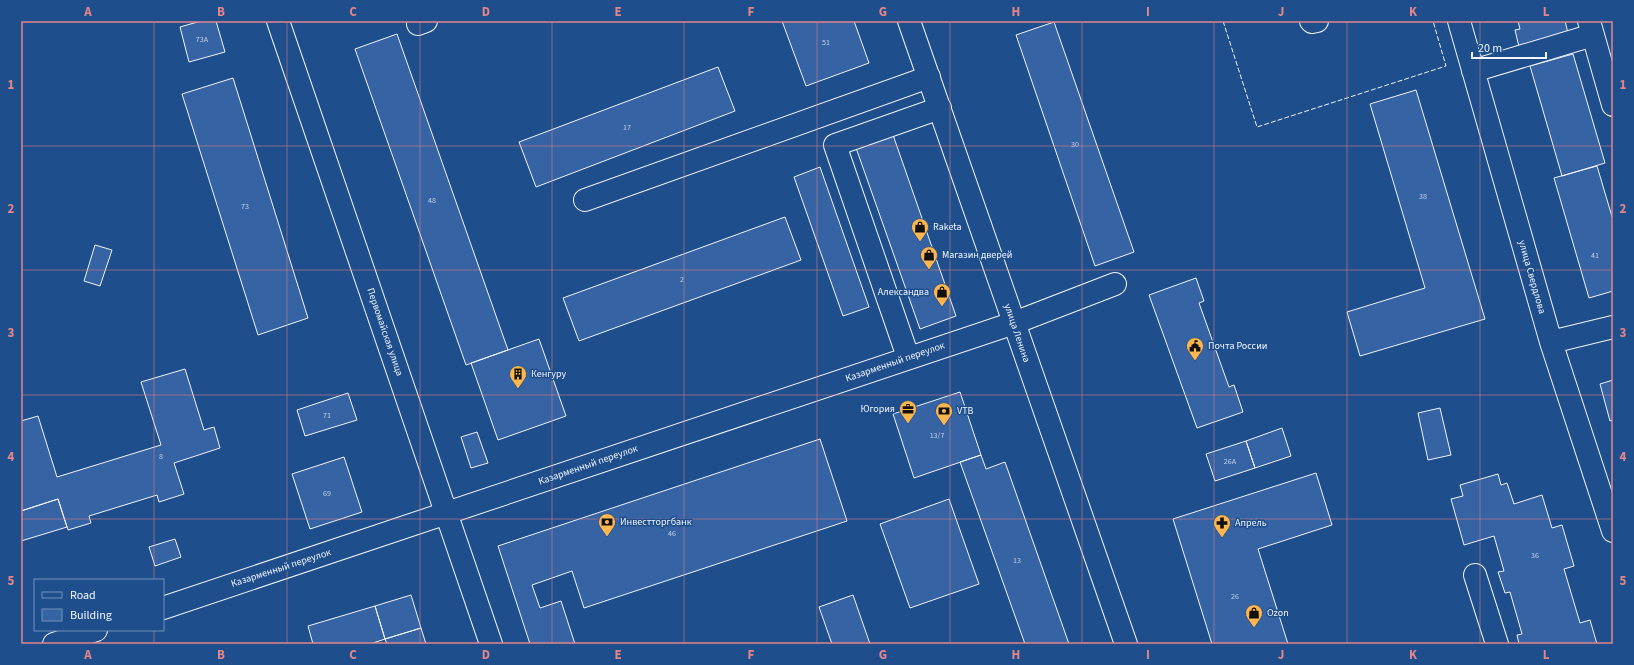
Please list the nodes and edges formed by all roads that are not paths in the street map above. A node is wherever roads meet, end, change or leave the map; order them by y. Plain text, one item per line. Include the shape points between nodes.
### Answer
1 (278, 21) edge
2 (910, 21) edge
3 (1311, 21) edge
4 (1317, 21) edge
5 (1459, 21) edge
6 (1591, 28) edge
7 (1473, 71) junction
8 (929, 76) junction
9 (1612, 96) edge
10 (940, 108) junction
11 (585, 200) dead end
12 (1115, 284) dead end
13 (1014, 323) junction
14 (1613, 327) edge
15 (1551, 342) junction
16 (908, 357) junction
17 (447, 513) junction
18 (1613, 530) edge
19 (1475, 575) dead end
20 (164, 608) edge
21 (93, 631) edge
22 (54, 644) edge
23 (491, 644) edge
24 (1126, 644) edge
25 (1497, 644) edge

1 - 17 street, Первомайская улица
2 - 8 street, улица Ленина
3 - 4 street
5 - 7 street, улица Свердлова
6 - 7 street
6 - 9 street
7 - 15 street, улица Свердлова
8 - 10 street, улица Ленина
8 - 11 street
10 - 13 street, улица Ленина
10 - 16 street via 835,145
12 - 13 street, Казарменный переулок
13 - 16 street, Казарменный переулок
13 - 24 street, улица Ленина
14 - 15 street
15 - 18 street, улица Свердлова
16 - 17 street, Казарменный переулок
17 - 20 street, Казарменный переулок
17 - 23 street, Первомайская улица
19 - 25 street
21 - 22 street

